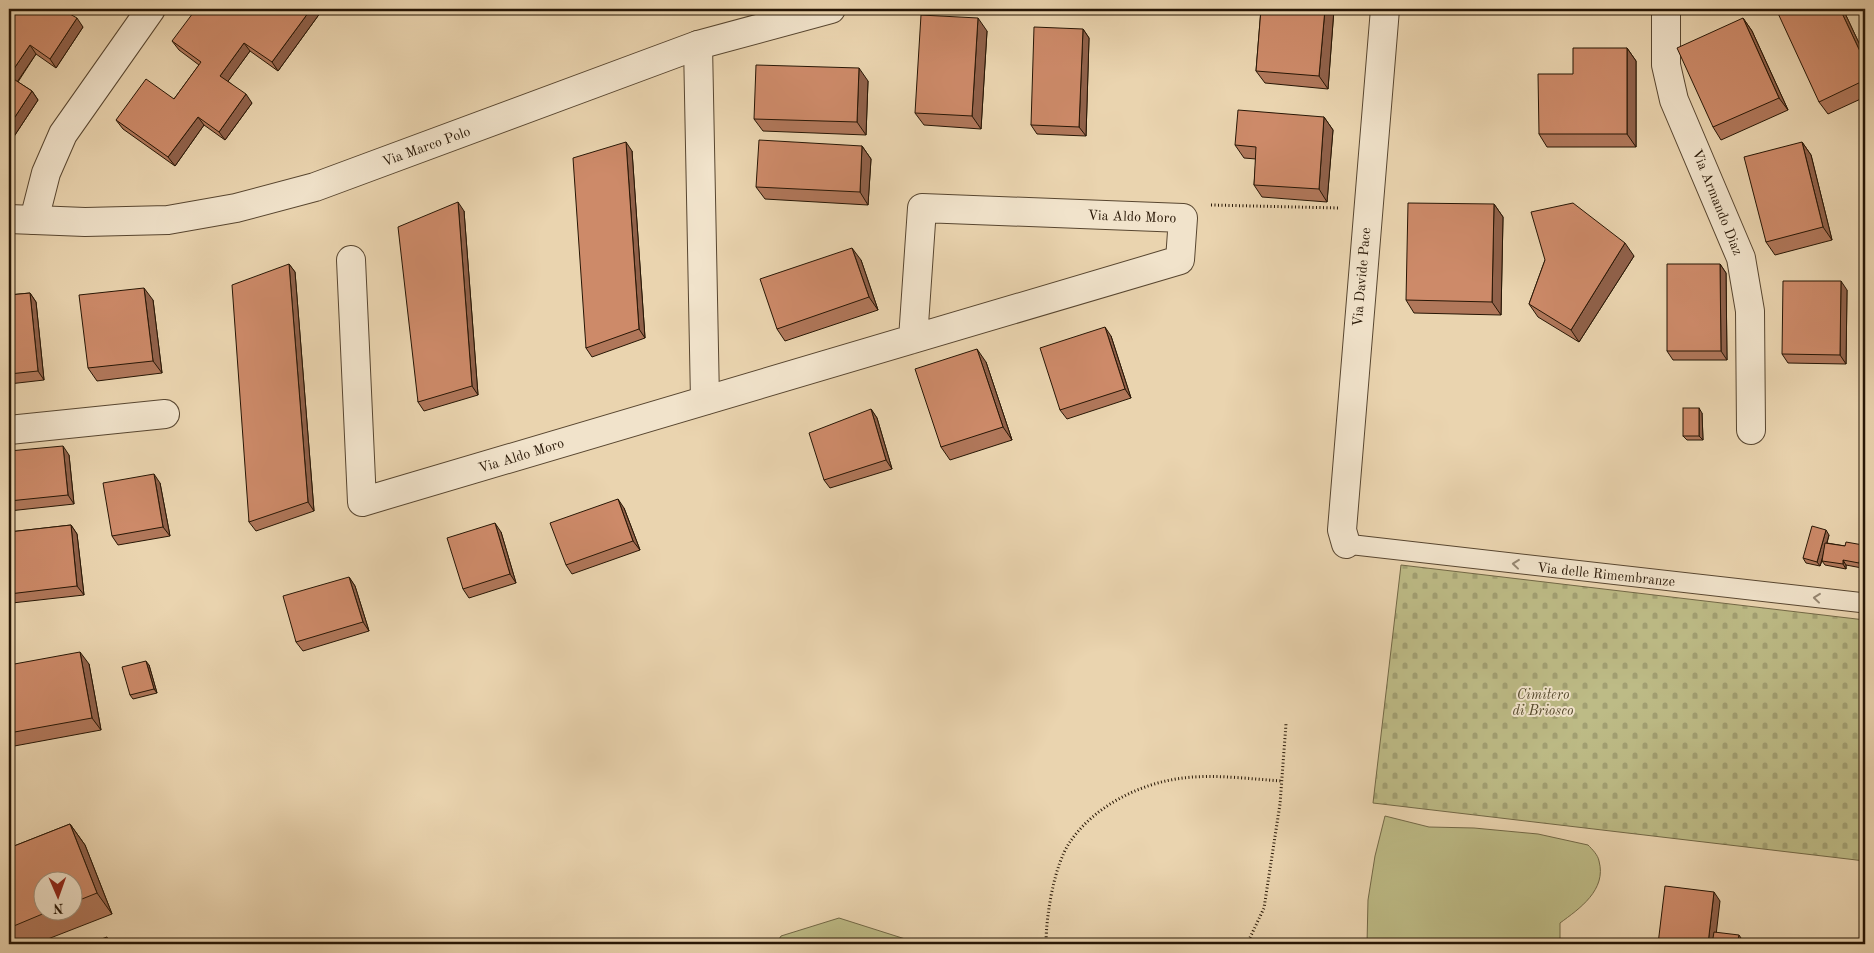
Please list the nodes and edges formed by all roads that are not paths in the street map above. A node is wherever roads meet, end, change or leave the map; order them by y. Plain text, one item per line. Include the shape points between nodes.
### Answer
1 (151, 9) edge
2 (831, 9) edge
3 (1385, 9) edge
4 (1666, 9) edge
5 (698, 45) junction
6 (22, 219) edge
7 (351, 260) dead end
8 (913, 338) junction
9 (705, 400) junction
10 (165, 414) dead end
11 (9, 430) edge
12 (1751, 430) dead end
13 (1346, 544) joint
14 (1865, 603) edge

1 - 6 street via 63,134
2 - 5 street, Via Marco Polo
3 - 13 street, Via Davide Pace via 1342,530
4 - 12 street, Via Armando Diaz via 1666,65 1674,100 1741,258 1750,311
5 - 6 street, Via Marco Polo via 314,187 236,208 168,220 85,222
5 - 9 street
7 - 9 street, Via Aldo Moro via 362,502
8 - 8 street, Via Aldo Moro via 1180,260 1183,218 922,208
8 - 9 street, Via Aldo Moro
10 - 11 street
14 -> 13 lane, Via delle Rimembranze

